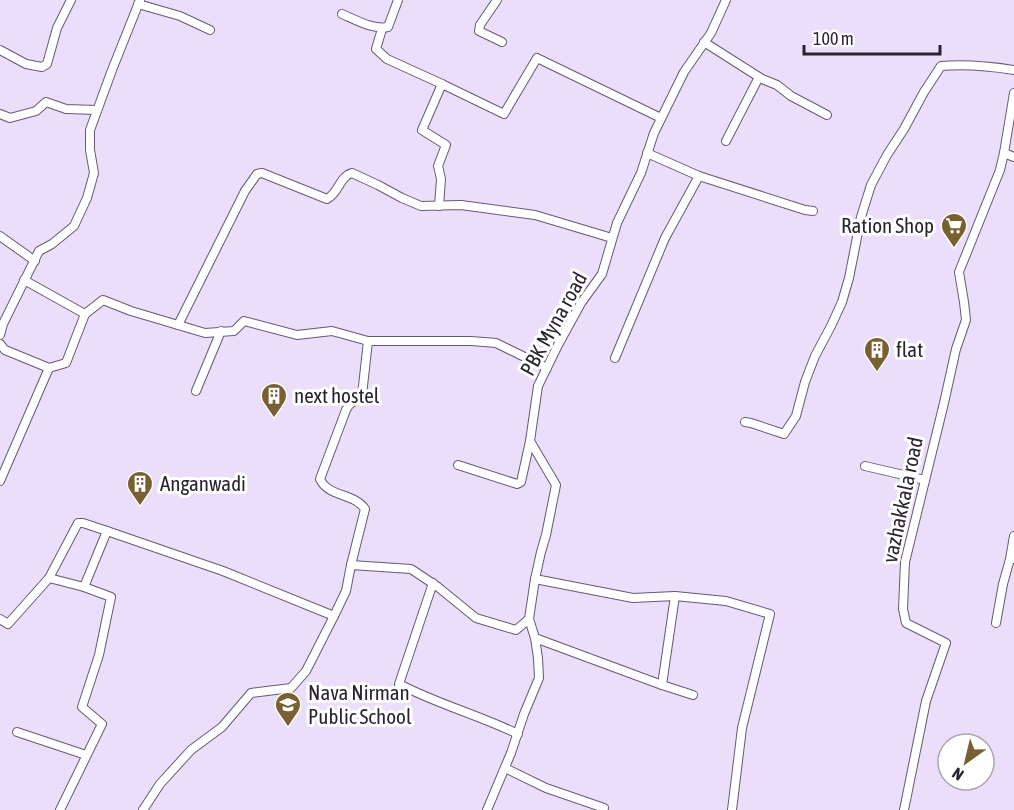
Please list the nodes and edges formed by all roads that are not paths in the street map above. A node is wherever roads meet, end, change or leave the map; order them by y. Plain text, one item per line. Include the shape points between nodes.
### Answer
1 (72, 0) edge
2 (398, 0) edge
3 (497, 0) edge
4 (726, 0) edge
5 (139, 2) edge
6 (342, 14) dead end
7 (382, 28) junction
8 (210, 30) dead end
9 (502, 42) dead end
10 (704, 42) junction
11 (0, 50) edge
12 (1014, 70) edge
13 (759, 77) junction
14 (442, 84) junction
15 (1014, 93) edge
16 (97, 110) junction
17 (0, 114) edge
18 (827, 115) dead end
19 (662, 118) junction
20 (726, 141) dead end
21 (647, 153) junction
22 (1004, 153) junction
23 (1014, 158) edge
24 (699, 176) junction
25 (439, 206) junction
26 (813, 211) dead end
27 (0, 236) edge
28 (612, 238) junction
29 (34, 261) junction
30 (24, 280) junction
31 (85, 314) junction
32 (1, 323) edge
33 (178, 325) junction
34 (221, 332) junction
35 (0, 335) edge
36 (368, 341) junction
37 (0, 344) edge
38 (615, 358) dead end
39 (49, 368) junction
40 (547, 368) junction
41 (196, 391) dead end
42 (745, 422) dead end
43 (530, 441) junction
44 (458, 465) dead end
45 (865, 466) dead end
46 (925, 480) junction
47 (0, 481) edge
48 (107, 531) junction
49 (1014, 536) edge
50 (1012, 559) edge
51 (351, 565) junction
52 (49, 578) junction
53 (535, 579) junction
54 (433, 583) junction
55 (84, 587) junction
56 (675, 596) junction
57 (334, 616) junction
58 (0, 619) edge
59 (529, 619) junction
60 (996, 623) dead end
61 (535, 638) junction
62 (662, 685) junction
63 (693, 695) dead end
64 (17, 732) dead end
65 (518, 734) junction
66 (86, 755) junction
67 (505, 768) junction
68 (604, 808) dead end
69 (60, 810) edge
70 (143, 810) edge
71 (487, 810) edge
72 (732, 810) edge
73 (904, 810) edge

1 - 11 street via 42,68
2 - 7 street via 388,27
3 - 9 street via 479,31
4 - 10 street, PBK Myna road
5 - 8 street
5 - 16 street
6 - 7 street
7 - 14 street via 376,49 387,59
10 - 13 street
10 - 19 street, PBK Myna road
12 - 42 street via 941,66 871,185 842,302 815,356 796,416 784,434
13 - 18 street
13 - 20 street
14 - 19 street via 504,114 537,58
14 - 25 street via 422,130 446,145 438,166
15 - 22 street, vazhakkala road
16 - 17 street via 66,109 46,102 36,111 10,118
16 - 29 street via 90,130 94,173 87,198 74,226 39,252
19 - 21 street, PBK Myna road
21 - 24 street
21 - 28 street, PBK Myna road
22 - 23 street
22 - 46 street, vazhakkala road via 959,272 966,320
24 - 26 street
24 - 38 street via 665,238
25 - 28 street via 461,205 535,215
25 - 33 street via 421,206 352,173 327,199 257,174
27 - 29 street
28 - 40 street, PBK Myna road via 602,274 581,303
29 - 30 street
30 - 31 street
30 - 32 street
31 - 33 street via 103,300
31 - 39 street via 66,363
32 - 35 street
33 - 34 street via 205,333
34 - 36 street via 234,331 244,321 297,335 332,331
34 - 41 street
36 - 40 street via 496,343
36 - 51 street via 362,394 346,410 320,479 326,488 360,502 364,508
37 - 39 street via 5,350
39 - 47 street
40 - 43 street, PBK Myna road via 538,386
43 - 44 street, PBK Myna road via 521,482 517,484
43 - 53 street via 556,485
45 - 46 street
46 - 73 street, vazhakkala road via 905,562 903,609 906,623 946,643 926,701
48 - 52 street via 78,524
48 - 55 street
48 - 57 street via 223,571
49 - 50 street
50 - 60 street
51 - 54 street via 411,569
51 - 57 street via 346,591
52 - 55 street
52 - 58 street via 8,624
53 - 56 street via 633,598
53 - 59 street
54 - 59 street via 476,618 516,630
54 - 65 street via 399,684
55 - 66 street via 111,597 99,655 82,706 102,724
56 - 62 street
56 - 72 street via 726,601 770,615 742,728
57 - 70 street via 306,671 291,688 251,693 222,727 191,750 160,783
59 - 61 street
61 - 62 street
61 - 65 street via 539,678
62 - 63 street
64 - 66 street
65 - 67 street
66 - 69 street
67 - 68 street via 560,794
67 - 71 street

